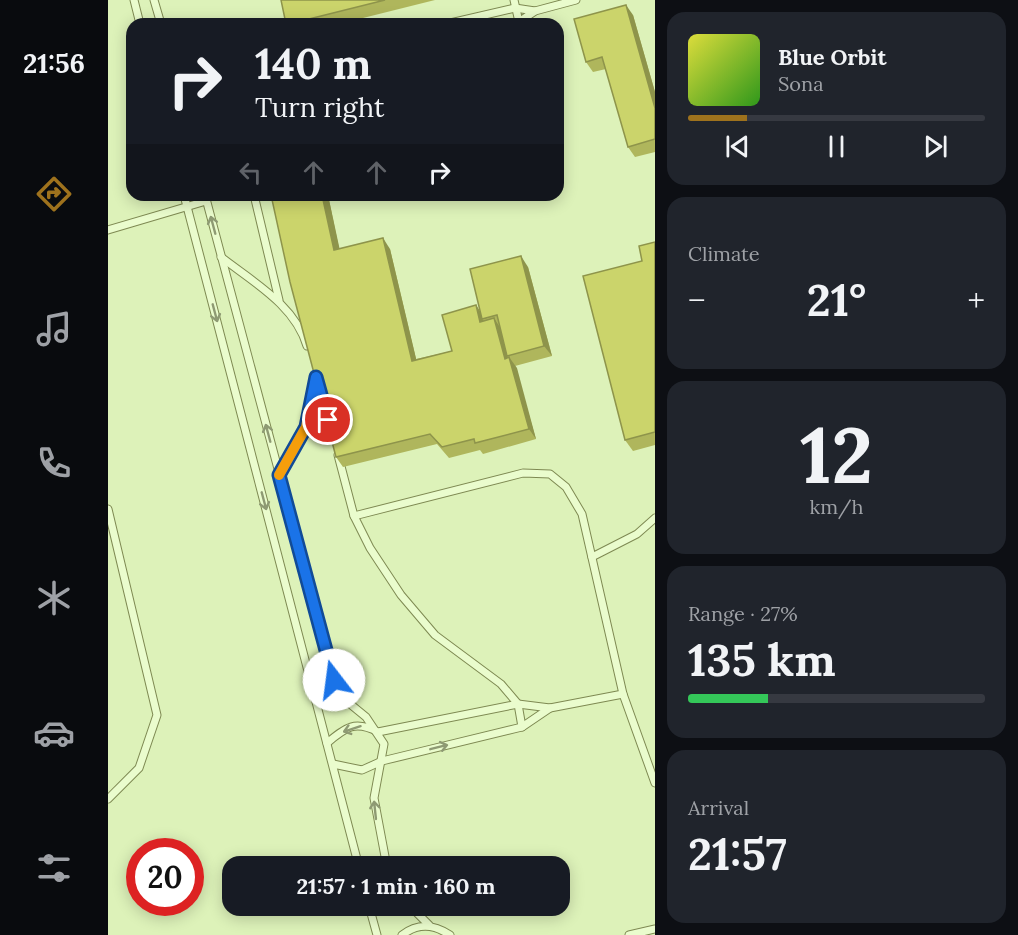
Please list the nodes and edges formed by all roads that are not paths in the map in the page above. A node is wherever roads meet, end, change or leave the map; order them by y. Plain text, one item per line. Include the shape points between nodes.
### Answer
1 (134, 0) edge
2 (154, 0) edge
3 (576, 0) edge
4 (515, 4) edge
5 (535, 11) junction
6 (139, 18) edge
7 (159, 18) edge
8 (467, 18) edge
9 (525, 18) edge
10 (186, 201) edge
11 (200, 201) edge
12 (207, 201) edge
13 (255, 201) edge
14 (188, 207) junction
15 (108, 230) edge
16 (221, 257) junction
17 (279, 300) junction
18 (310, 358) edge
19 (313, 368) edge
20 (316, 377) junction
21 (322, 399) edge
22 (334, 441) edge
23 (279, 475) junction
24 (108, 509) edge
25 (354, 516) junction
26 (655, 518) edge
27 (592, 557) junction
28 (623, 694) junction
29 (518, 704) junction
30 (550, 708) junction
31 (522, 727) junction
32 (378, 732) junction
33 (327, 743) junction
34 (382, 761) junction
35 (333, 764) junction
36 (655, 783) edge
37 (108, 799) edge
38 (356, 856) edge
39 (385, 856) edge
40 (372, 916) edge
41 (420, 916) edge
42 (429, 925) junction
43 (655, 929) edge
44 (377, 935) edge
45 (402, 935) edge
46 (450, 935) edge
47 (630, 935) edge

1 - 6 lane
2 - 7 lane
3 - 5 lane
4 - 5 lane
4 - 8 lane
5 - 9 lane
10 - 14 lane
11 - 14 lane
16 -> 12 lane
13 - 17 lane
14 - 15 lane
14 -> 33 lane
16 - 17 lane
23 -> 16 lane
17 - 18 lane via 305,338
19 - 20 lane
20 - 21 lane
20 - 23 lane via 306,427
22 - 25 lane
23 - 32 lane via 334,680 344,699
24 - 37 lane via 157,715 139,768
25 - 27 lane via 523,473 550,474 566,486 582,514
25 - 29 lane via 401,595 435,634 485,670
26 - 27 lane via 637,534
27 - 28 lane
28 - 30 lane
28 - 36 lane
29 - 30 lane
29 - 31 lane
29 - 32 lane
30 - 31 lane
34 -> 31 lane
32 -> 33 lane via 357,725
32 - 34 lane via 384,744
33 - 35 lane
34 - 35 lane via 362,770
39 -> 34 lane via 374,798
35 - 38 lane
40 - 44 lane
41 - 42 lane
42 - 45 lane via 412,927
42 - 46 lane
43 - 47 lane

